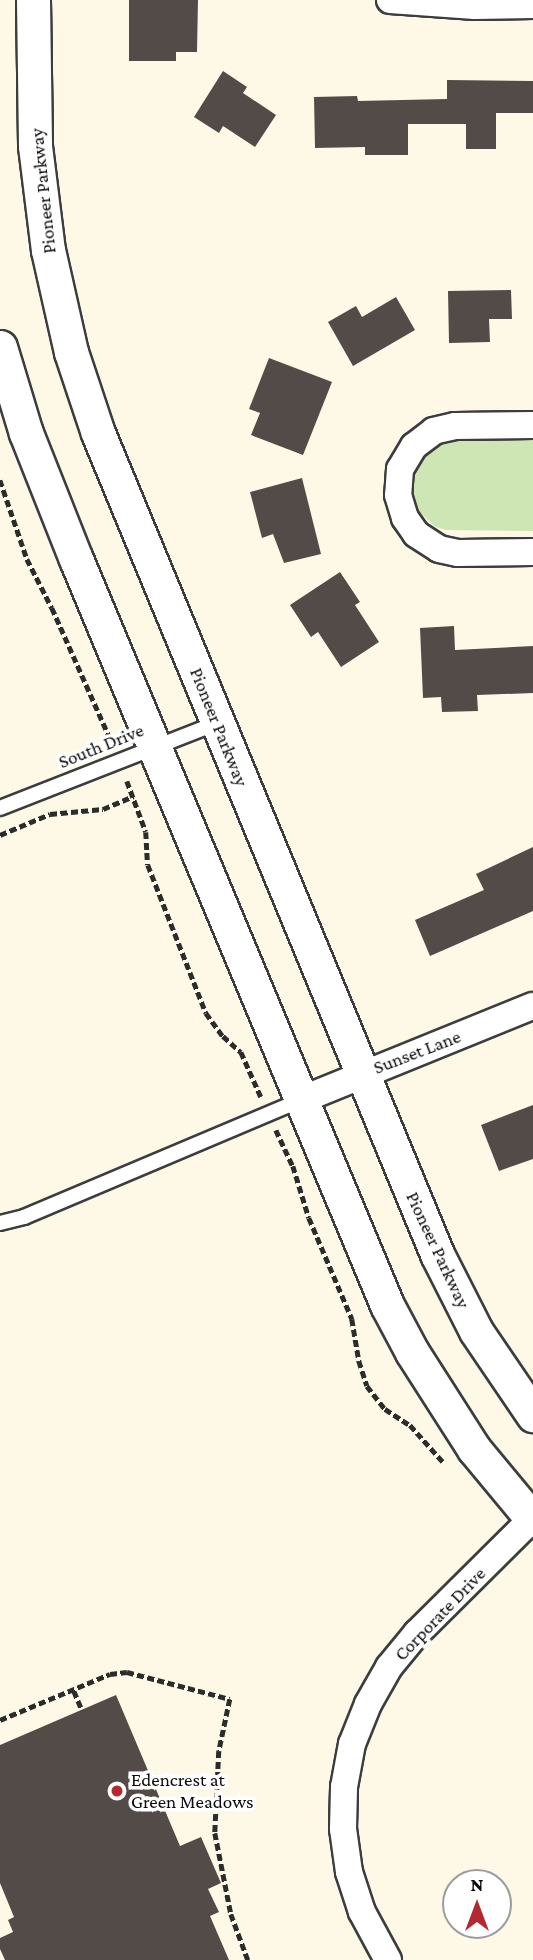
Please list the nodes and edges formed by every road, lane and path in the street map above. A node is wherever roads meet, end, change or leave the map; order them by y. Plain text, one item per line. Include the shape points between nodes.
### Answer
1 (33, 0) edge
2 (390, 0) edge
3 (533, 5) edge
4 (0, 347) edge
5 (533, 425) edge
6 (0, 480) edge
7 (533, 552) edge
8 (217, 723) junction
9 (154, 746) junction
10 (118, 760) junction
11 (133, 796) junction
12 (0, 808) edge
13 (0, 835) edge
14 (533, 1006) edge
15 (361, 1073) junction
16 (301, 1100) junction
17 (269, 1114) junction
18 (0, 1223) edge
19 (533, 1415) edge
20 (445, 1464) dead end
21 (533, 1519) edge
22 (74, 1691) junction
23 (82, 1710) dead end
24 (0, 1720) edge
25 (248, 1960) edge
26 (388, 1960) edge

1 - 8 street, Pioneer Parkway via 35,146 48,250 71,352 98,433
2 - 3 street
4 - 9 street via 26,433
5 - 7 street via 455,426 434,431 414,446 400,469 398,495 416,534 439,549
6 - 10 path via 27,559
8 - 9 lane, South Drive
8 - 15 street, Pioneer Parkway
9 - 10 lane, South Drive
9 - 16 street
10 - 11 path
10 - 12 lane, South Drive
11 - 13 path via 103,809 50,814
11 - 17 path via 146,832 148,865 206,1013 241,1052
14 - 15 street, Sunset Lane
15 - 16 street, Sunset Lane
15 - 19 street, Pioneer Parkway via 437,1254 476,1331
16 - 17 lane
16 - 21 street via 387,1304 412,1352 474,1449
17 - 18 lane
17 - 20 path via 352,1319 367,1386 384,1409 410,1425
21 - 26 street, Corporate Drive via 417,1633 389,1667 352,1744 343,1818 349,1872 362,1912
22 - 23 path
22 - 24 path
22 - 25 path via 110,1674 127,1672 230,1699 219,1751 215,1833 231,1914

